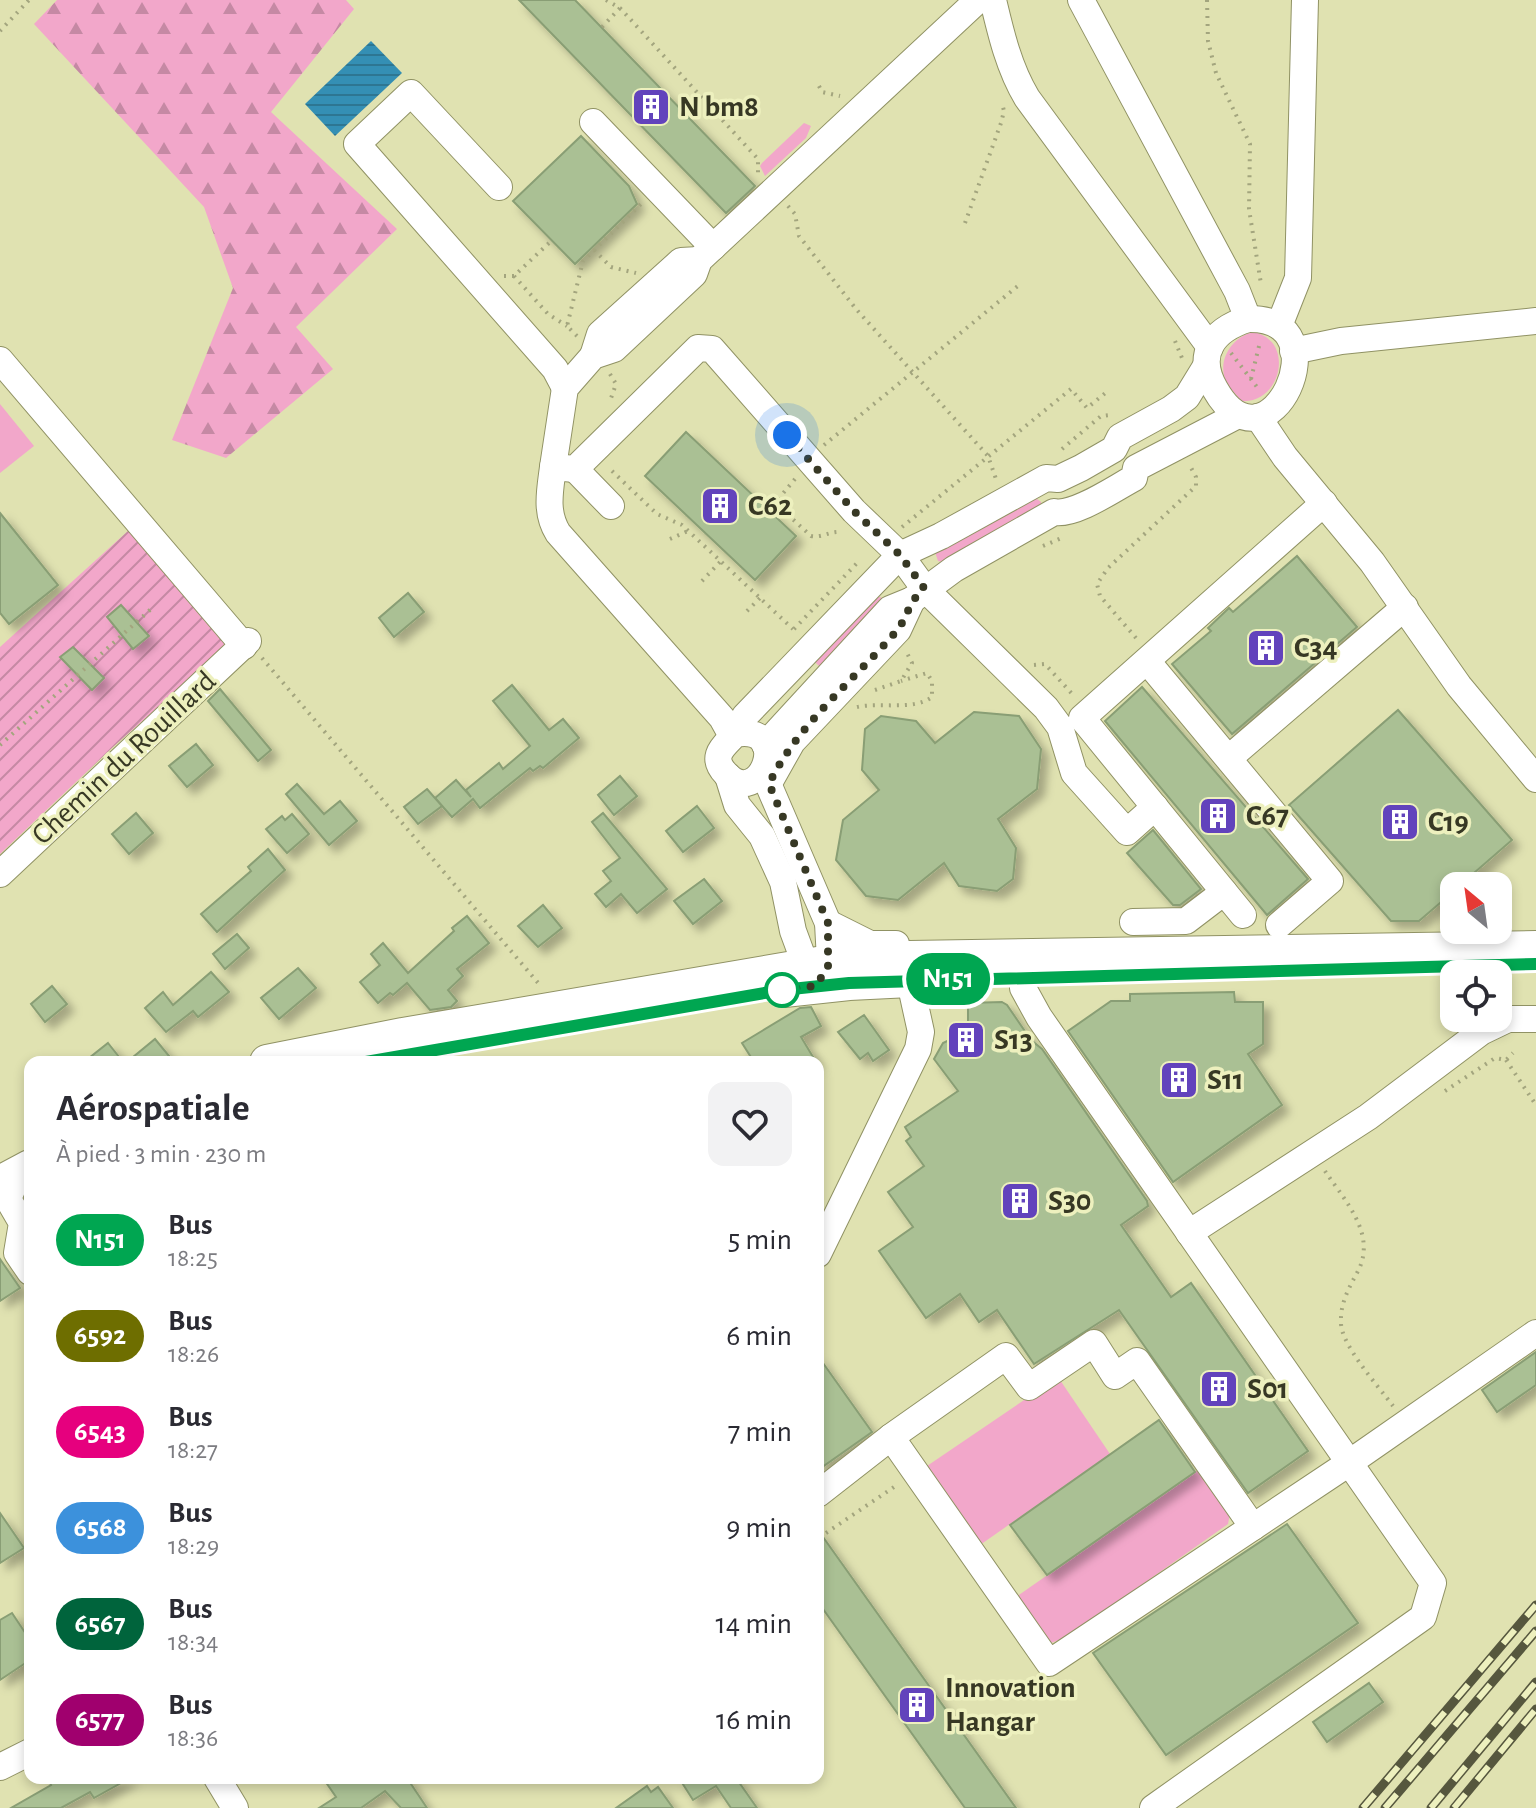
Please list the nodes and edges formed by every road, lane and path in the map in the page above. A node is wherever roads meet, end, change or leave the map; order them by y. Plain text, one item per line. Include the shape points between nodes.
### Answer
1 (29, 0) edge
2 (606, 0) edge
3 (978, 0) edge
4 (993, 0) edge
5 (1081, 0) edge
6 (1207, 0) edge
7 (1305, 0) edge
8 (620, 8) junction
9 (602, 27) dead end
10 (0, 31) edge
11 (593, 122) dead end
12 (1001, 123) dead end
13 (499, 187) dead end
14 (657, 189) junction
15 (774, 192) junction
16 (965, 223) dead end
17 (594, 250) junction
18 (706, 254) junction
19 (644, 275) dead end
20 (514, 276) dead end
21 (1019, 285) dead end
22 (1263, 294) dead end
23 (1536, 321) edge
24 (567, 326) junction
25 (1263, 326) junction
26 (1168, 328) dead end
27 (1293, 351) junction
28 (593, 356) junction
29 (1207, 358) junction
30 (0, 360) edge
31 (912, 372) junction
32 (1251, 379) junction
33 (565, 388) junction
34 (1109, 390) dead end
35 (1253, 409) junction
36 (1117, 426) junction
37 (606, 439) junction
38 (988, 456) junction
39 (1186, 458) dead end
40 (811, 460) junction
41 (1050, 467) junction
42 (564, 468) junction
43 (999, 489) dead end
44 (1324, 503) junction
45 (611, 506) dead end
46 (688, 531) junction
47 (841, 532) dead end
48 (670, 539) dead end
49 (907, 544) junction
50 (721, 561) junction
51 (702, 581) dead end
52 (918, 594) junction
53 (760, 598) junction
54 (1405, 607) junction
55 (151, 609) dead end
56 (747, 611) dead end
57 (793, 629) dead end
58 (246, 644) junction
59 (1145, 653) junction
60 (901, 681) dead end
61 (851, 709) dead end
62 (737, 729) junction
63 (0, 745) edge
64 (765, 745) junction
65 (1229, 758) junction
66 (728, 776) junction
67 (766, 778) junction
68 (1536, 779) edge
69 (1155, 807) junction
70 (0, 874) edge
71 (1224, 892) junction
72 (1243, 915) dead end
73 (1133, 922) dead end
74 (828, 923) junction
75 (1279, 925) dead end
76 (793, 931) junction
77 (1536, 948) edge
78 (950, 956) junction
79 (1015, 963) junction
80 (1536, 964) edge
81 (765, 972) junction
82 (819, 975) junction
83 (911, 980) junction
84 (554, 1009) junction
85 (1535, 1021) edge
86 (299, 1056) edge
87 (396, 1056) edge
88 (1506, 1060) dead end
89 (1536, 1105) edge
90 (1313, 1152) junction
91 (17, 1196) edge
92 (1189, 1233) junction
93 (824, 1242) edge
94 (24, 1263) edge
95 (1536, 1333) edge
96 (1406, 1424) junction
97 (891, 1437) junction
98 (1349, 1463) junction
99 (914, 1471) junction
100 (824, 1489) edge
101 (1253, 1527) junction
102 (826, 1533) dead end
103 (24, 1755) edge
104 (0, 1767) edge
105 (221, 1784) edge
106 (235, 1808) edge
107 (1153, 1808) edge

1 - 10 path
2 - 8 path
3 - 15 street
4 - 29 street via 1016,81
5 - 25 street via 1237,291
6 - 22 path via 1208,41 1216,73 1250,144 1249,209
7 - 25 street via 1298,278
8 - 9 path
8 - 15 path via 758,159 756,170
11 - 14 street
12 - 16 path
13 - 33 street via 411,93 357,144 555,369
14 - 17 path
14 - 18 street
15 - 18 street
15 - 31 path via 795,214 799,236
17 - 19 path via 611,267
17 - 24 path via 583,261
18 - 28 street via 694,274 614,349
20 - 24 path via 548,314
21 - 31 path
23 - 27 street via 1341,341
24 - 28 path
25 - 27 street via 1288,336
25 - 29 street via 1226,329
25 - 32 path
26 - 29 path via 1182,355
27 - 35 street via 1291,385 1273,408
28 - 33 street
28 - 37 path via 616,384 600,427
29 - 32 path
29 - 35 street via 1216,391
29 - 36 street via 1187,397 1171,409
30 - 58 street
31 - 38 path
31 - 40 path
32 - 35 path
33 - 42 street
34 - 38 path via 1087,408 1071,389
35 - 44 street
35 - 52 street via 1136,468 1125,465 1057,502 1054,512
36 - 41 path via 1101,416
36 - 41 street via 1114,449 1058,479
37 - 40 street via 698,348 712,349
37 - 42 street
37 - 46 path via 611,450 608,467 657,514
38 - 43 path
38 - 49 path via 902,527
39 - 59 path via 1196,486 1097,584 1100,596
40 - 47 path via 775,503 811,536
40 - 49 street via 854,511
41 - 49 street via 941,536
42 - 45 street
42 - 62 street via 549,506 558,533
44 - 54 street
44 - 59 street
46 - 48 path
46 - 50 path
49 - 52 street
49 - 62 street
50 - 51 path
50 - 53 path
52 - 64 street via 890,609
52 - 67 street via 898,630 792,742
52 - 69 street via 1046,708 1060,727 1074,773 1127,832
53 - 56 path
53 - 57 path
54 - 65 street
54 - 68 street via 1459,686
55 - 63 path
58 - 70 street, Chemin du Rouillard
58 - 84 path via 546,992
59 - 65 street
59 - 69 street via 1082,718
60 - 61 path via 927,673 932,697 924,703
62 - 64 street
62 - 66 street via 720,753
64 - 67 street
65 - 75 street via 1330,881
66 - 67 street via 742,782
66 - 76 street via 737,805 762,836 783,882
67 - 74 street
69 - 71 street
71 - 72 street
71 - 73 street via 1186,921
74 - 79 street via 870,944 964,944
74 - 82 street
76 - 81 street
76 - 82 street
77 - 79 main road
78 - 79 main road
78 - 82 main road
78 - 83 street
79 - 80 main road
79 - 83 main road
79 - 92 street via 1039,1017
81 - 82 main road
81 - 84 main road
82 - 83 main road
82 - 87 main road
83 - 93 street via 921,1032 918,1049
84 - 86 main road
85 - 90 street via 1508,1019 1481,1032
88 - 89 path
90 - 92 street
90 - 96 path via 1365,1240 1363,1262 1345,1294 1340,1324 1344,1339
91 - 94 street via 17,1253
92 - 98 street
95 - 96 street
96 - 98 street
97 - 99 street
97 - 100 street
97 - 101 street via 1006,1356 1029,1387 1094,1343 1115,1376 1137,1361
98 - 101 street
98 - 107 street via 1433,1583 1423,1617
99 - 101 street via 1049,1663
99 - 102 path
103 - 104 street
105 - 106 street

